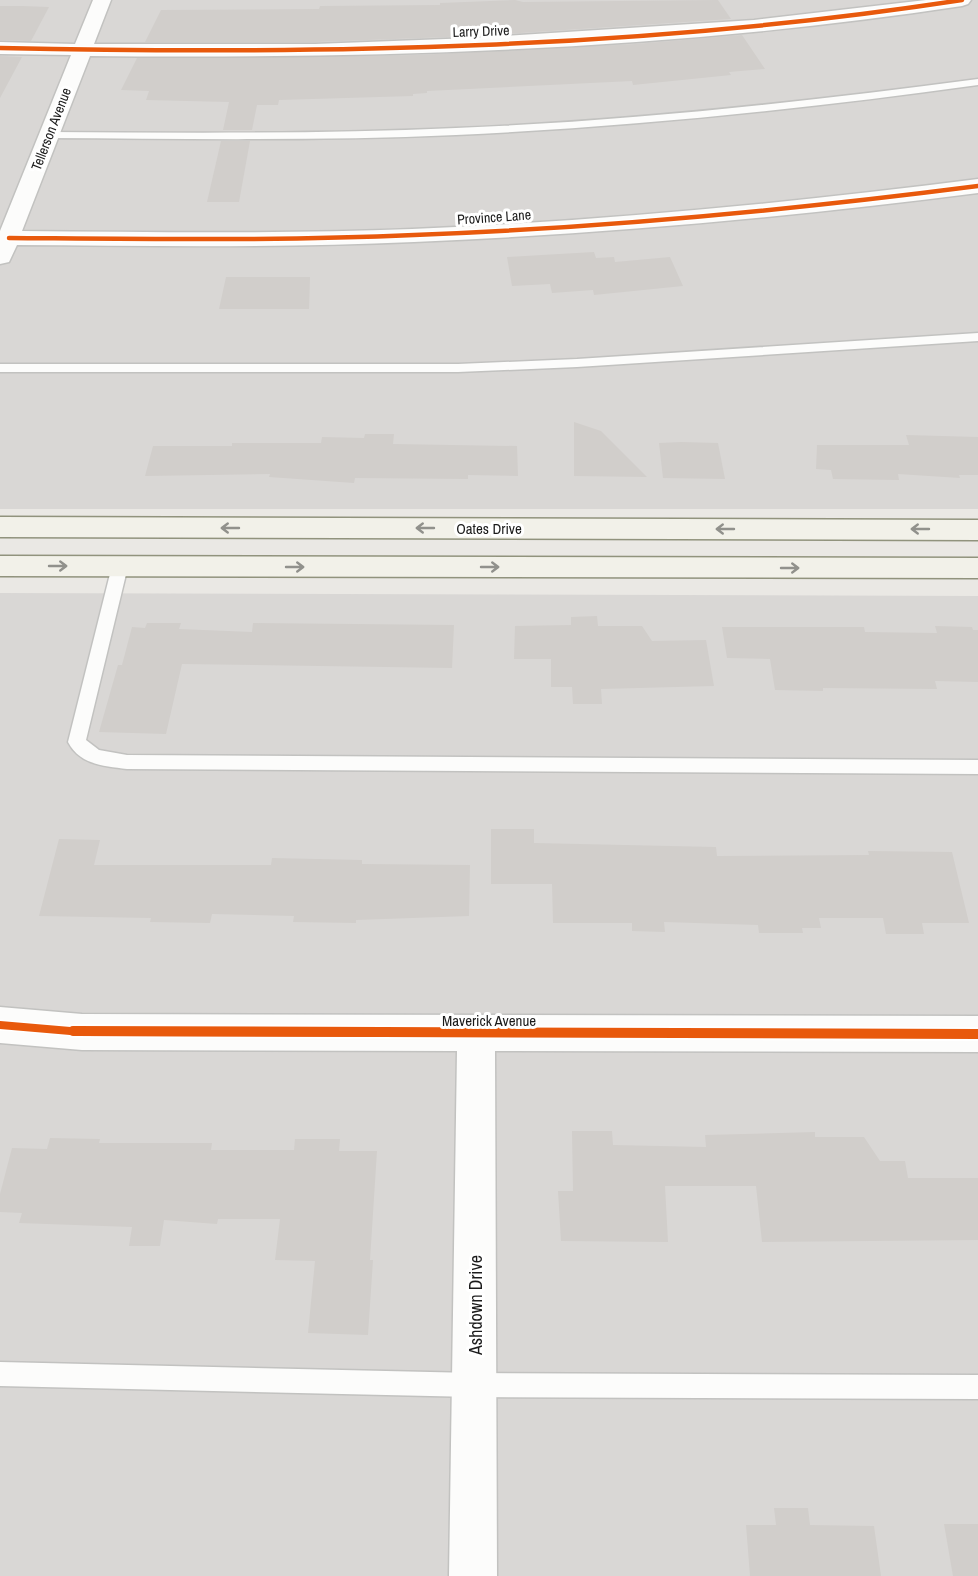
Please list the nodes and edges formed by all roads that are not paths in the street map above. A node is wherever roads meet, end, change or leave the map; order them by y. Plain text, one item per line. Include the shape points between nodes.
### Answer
1 (102, 0) edge
2 (962, 0) edge
3 (0, 48) edge
4 (81, 50) junction
5 (978, 82) edge
6 (49, 135) junction
7 (978, 186) edge
8 (9, 238) junction
9 (0, 259) edge
10 (978, 337) edge
11 (0, 368) edge
12 (0, 527) edge
13 (978, 530) edge
14 (0, 566) edge
15 (120, 566) junction
16 (978, 568) edge
17 (978, 767) edge
18 (0, 1025) edge
19 (476, 1034) junction
20 (978, 1034) edge
21 (0, 1374) edge
22 (474, 1385) junction
23 (978, 1387) edge
24 (473, 1576) edge

1 - 4 street, Tellerson Avenue
2 - 4 street, Larry Drive via 697,30 528,42 360,49
3 - 4 street, Larry Drive
4 - 6 street, Tellerson Avenue
5 - 6 lane via 721,112 512,128 382,134
6 - 8 street, Tellerson Avenue
7 - 8 street, Province Lane via 718,216 462,233 224,240
8 - 9 street, Tellerson Avenue
10 - 11 lane via 458,368
13 -> 12 main road, Oates Drive
14 -> 15 main road
15 -> 16 main road
15 - 17 lane via 77,742 94,757 127,762
18 - 19 street, Maverick Avenue via 82,1032
19 - 20 street, Maverick Avenue
19 - 22 street, Ashdown Drive
21 - 22 lane
22 - 23 lane
22 - 24 street, Ashdown Drive

